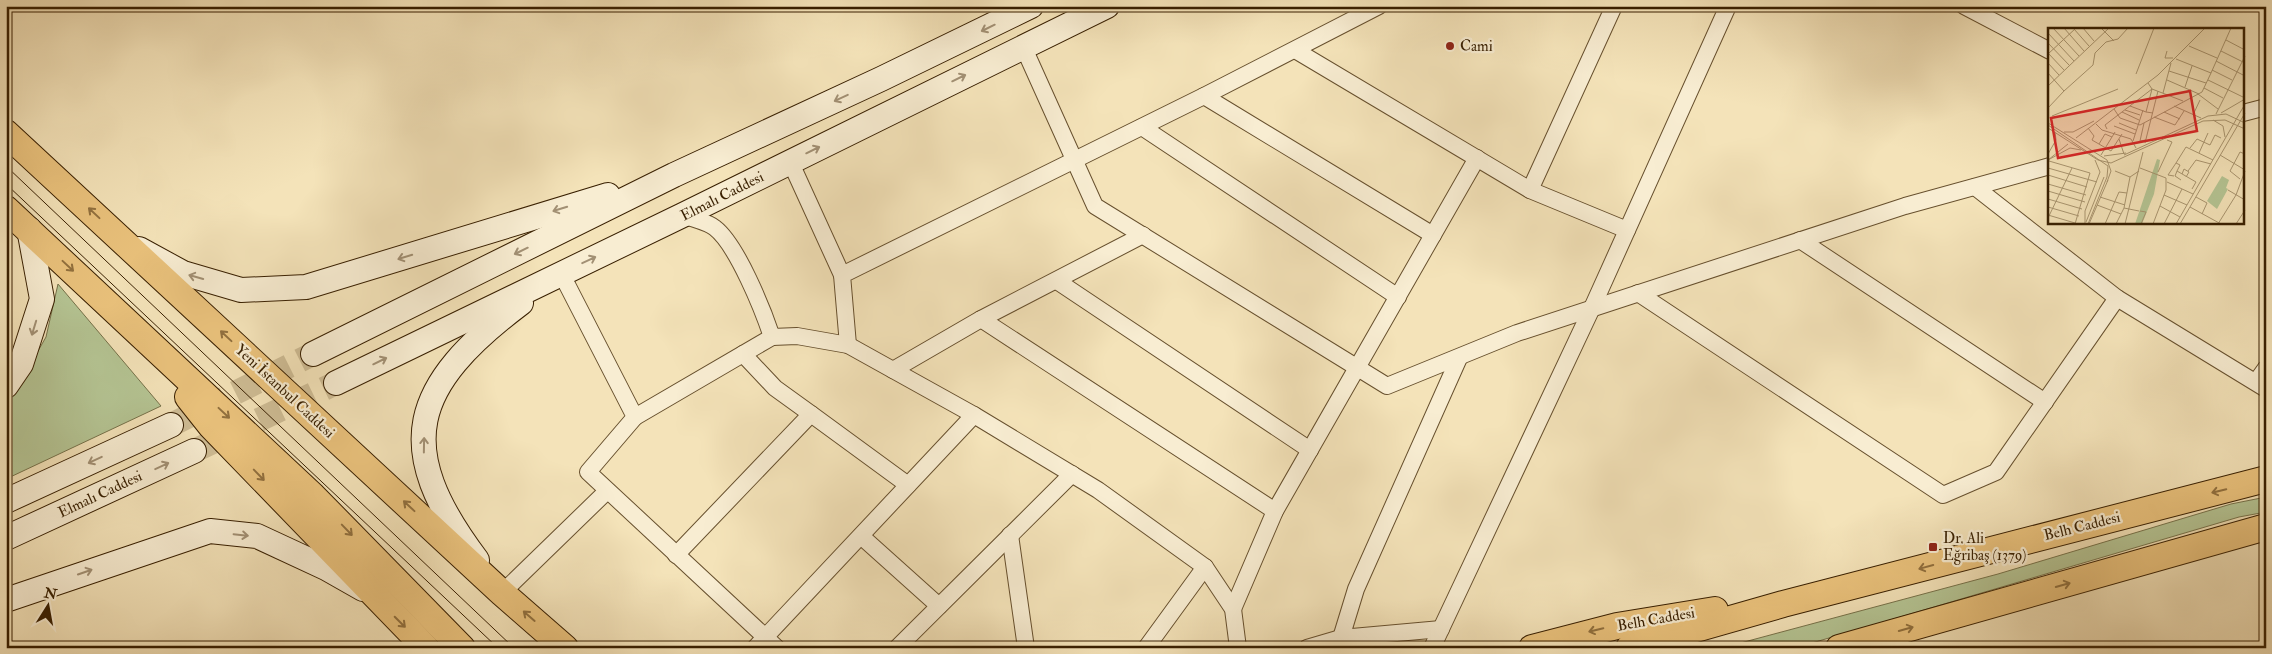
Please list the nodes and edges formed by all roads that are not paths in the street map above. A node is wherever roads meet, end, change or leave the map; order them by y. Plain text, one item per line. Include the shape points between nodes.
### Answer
1 (1031, 6) edge
2 (1107, 6) edge
3 (1379, 6) edge
4 (1614, 6) edge
5 (1728, 6) edge
6 (1964, 6) edge
7 (1023, 46) junction
8 (1295, 50) junction
9 (2048, 50) edge
10 (1204, 96) junction
11 (2266, 107) edge
12 (2244, 113) edge
13 (1142, 127) junction
14 (6, 133) edge
15 (1477, 158) junction
16 (1076, 160) junction
17 (790, 161) junction
18 (2048, 167) edge
19 (674, 175) junction
20 (1975, 187) junction
21 (1530, 190) junction
22 (6, 209) edge
23 (683, 215) junction
24 (29, 229) junction
25 (1627, 230) junction
26 (1143, 235) junction
27 (1434, 235) junction
28 (122, 240) junction
29 (1800, 240) junction
30 (562, 273) junction
31 (842, 275) junction
32 (1057, 281) junction
33 (1638, 293) junction
34 (1398, 297) junction
35 (2117, 298) junction
36 (1592, 308) junction
37 (981, 319) junction
38 (137, 331) junction
39 (772, 337) junction
40 (848, 345) junction
41 (313, 354) tunnel mouth
42 (743, 354) junction
43 (1460, 358) junction
44 (1357, 368) junction
45 (2266, 368) edge
46 (893, 370) junction
47 (336, 383) tunnel mouth
48 (6, 386) edge
49 (2261, 386) edge
50 (2045, 402) junction
51 (811, 414) junction
52 (974, 415) junction
53 (635, 416) junction
54 (171, 425) tunnel mouth
55 (1310, 450) junction
56 (194, 451) tunnel mouth
57 (1072, 474) junction
58 (2266, 479) edge
59 (908, 485) junction
60 (607, 490) junction
61 (6, 501) edge
62 (1275, 511) junction
63 (2266, 527) edge
64 (1010, 535) junction
65 (861, 536) junction
66 (6, 538) edge
67 (676, 555) junction
68 (1205, 566) junction
69 (502, 593) junction
70 (375, 596) junction
71 (6, 600) edge
72 (1783, 604) junction
73 (939, 606) junction
74 (1233, 609) junction
75 (1441, 629) junction
76 (1341, 638) junction
77 (766, 644) edge
78 (1841, 647) edge
79 (426, 648) edge
80 (462, 648) edge
81 (565, 648) edge
82 (897, 648) edge
83 (1026, 648) edge
84 (1146, 648) edge
85 (1238, 648) edge
86 (1307, 648) edge
87 (1432, 648) edge
88 (1532, 648) edge
89 (1629, 648) edge

1 -> 19 main road
2 - 7 main road, Elmalı Caddesi
3 - 8 street
4 - 21 street
5 - 25 street
6 - 9 street
7 - 16 street
17 -> 7 main road, Elmalı Caddesi
8 - 10 street
8 - 15 street
10 - 13 street
10 - 27 street
11 - 12 street
13 - 16 street
13 - 34 street
28 -> 14 main road, Yeni İstanbul Caddesi
15 - 21 street
15 - 27 street
16 - 26 street via 1095,206
16 - 31 street
17 - 23 main road, Elmalı Caddesi
17 - 31 street
18 - 20 street
19 -> 28 main road via 306,287 241,290 183,273
19 -> 41 main road
20 - 29 street
20 - 35 street
21 - 25 street
22 - 24 main road
30 -> 23 main road, Elmalı Caddesi
23 - 39 street via 715,228 737,258
24 -> 38 main road
24 -> 48 main road via 42,299 21,364
25 - 36 street
26 - 32 street
26 - 44 street
27 - 34 street
69 -> 28 main road, Yeni İstanbul Caddesi
29 - 33 street
29 - 50 street
47 -> 30 main road, Elmalı Caddesi
30 - 53 street
69 -> 30 main road via 453,528 433,490 423,452 424,420 436,389 477,340
31 - 40 street
32 - 37 street
32 - 55 street
33 - 36 street
33 - 50 street via 1943,495 1996,472
34 - 44 street
35 - 49 street
35 - 50 street
36 - 43 street via 1517,333
36 - 75 street
37 - 46 street
37 - 62 street
38 -> 70 main road via 211,426
38 -> 80 main road via 313,496
39 - 40 street via 798,336
39 - 42 street
40 - 46 street
42 - 51 street via 775,388
42 - 53 street
43 - 44 street via 1387,386
43 - 76 street via 1356,589
44 - 55 street
45 - 49 street
46 - 52 street
51 - 59 street
51 - 67 street
52 - 57 street
52 - 59 street
53 - 60 street via 588,472
54 -> 61 main road
55 - 62 street
66 -> 56 main road, Elmalı Caddesi
57 - 64 street
57 - 68 street
58 -> 72 main road, Belh Caddesi
59 - 65 street
60 - 67 street
60 - 69 street
62 - 74 street
78 -> 63 main road
64 - 73 street
64 - 83 street
65 - 73 street
65 - 77 street
67 - 77 street
68 - 74 street
68 - 84 street
81 -> 69 main road, Yeni İstanbul Caddesi
71 -> 70 main road via 210,531 257,536 326,568
70 -> 79 main road
72 -> 88 main road, Belh Caddesi via 1660,617
72 - 89 main road, Belh Caddesi
73 - 82 street
74 - 85 street
75 - 76 street
75 - 87 street
76 - 86 street

